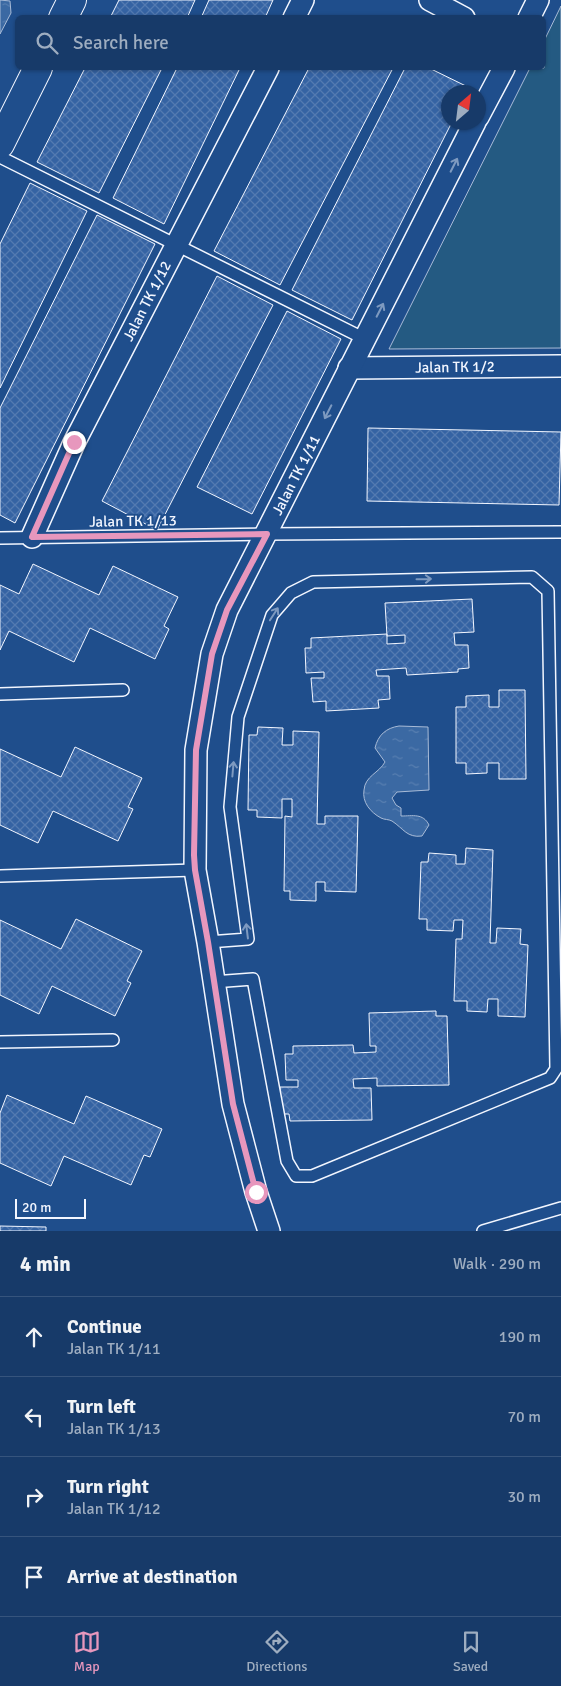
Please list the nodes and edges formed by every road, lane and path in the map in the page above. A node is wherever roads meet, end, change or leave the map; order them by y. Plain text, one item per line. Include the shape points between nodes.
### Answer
1 (72, 0) edge
2 (303, 0) edge
3 (430, 0) edge
4 (538, 0) edge
5 (64, 15) edge
6 (296, 15) edge
7 (458, 15) edge
8 (530, 15) edge
9 (37, 70) edge
10 (267, 70) edge
11 (503, 70) edge
12 (486, 102) edge
13 (472, 130) edge
14 (0, 144) edge
15 (0, 157) edge
16 (176, 245) junction
17 (365, 339) junction
18 (561, 366) edge
19 (349, 368) junction
20 (561, 532) edge
21 (267, 534) junction
22 (32, 537) junction
23 (0, 538) edge
24 (123, 690) dead end
25 (0, 694) edge
26 (195, 870) junction
27 (0, 876) edge
28 (208, 942) junction
29 (213, 982) junction
30 (113, 1040) dead end
31 (0, 1042) edge
32 (561, 1208) edge
33 (269, 1231) edge
34 (483, 1231) edge

1 - 5 street
2 - 6 street
3 - 7 street
4 - 8 street
9 - 14 street
10 - 16 street, Jalan TK 1/12
11 - 12 street
17 -> 13 street, Jalan TK 1/11
15 - 16 lane
16 - 17 lane
16 - 22 street, Jalan TK 1/12 via 74,442
17 - 19 street, Jalan TK 1/11
18 - 19 street, Jalan TK 1/2
19 -> 21 street, Jalan TK 1/11
20 - 21 lane, Jalan TK 1/13
21 - 22 lane, Jalan TK 1/13
21 - 26 street, Jalan TK 1/11 via 227,610 212,654 196,750
22 - 23 lane, Jalan TK 1/13
24 - 25 lane
26 - 27 lane
26 - 28 street, Jalan TK 1/11
28 - 29 street, Jalan TK 1/11
28 -> 29 lane via 248,939 230,807 238,718 272,615 291,592 312,582 532,577 548,591 556,1069 550,1078 312,1176 296,1176 287,1161 253,979
29 - 33 street, Jalan TK 1/11 via 233,1104
30 - 31 lane
32 - 34 lane

